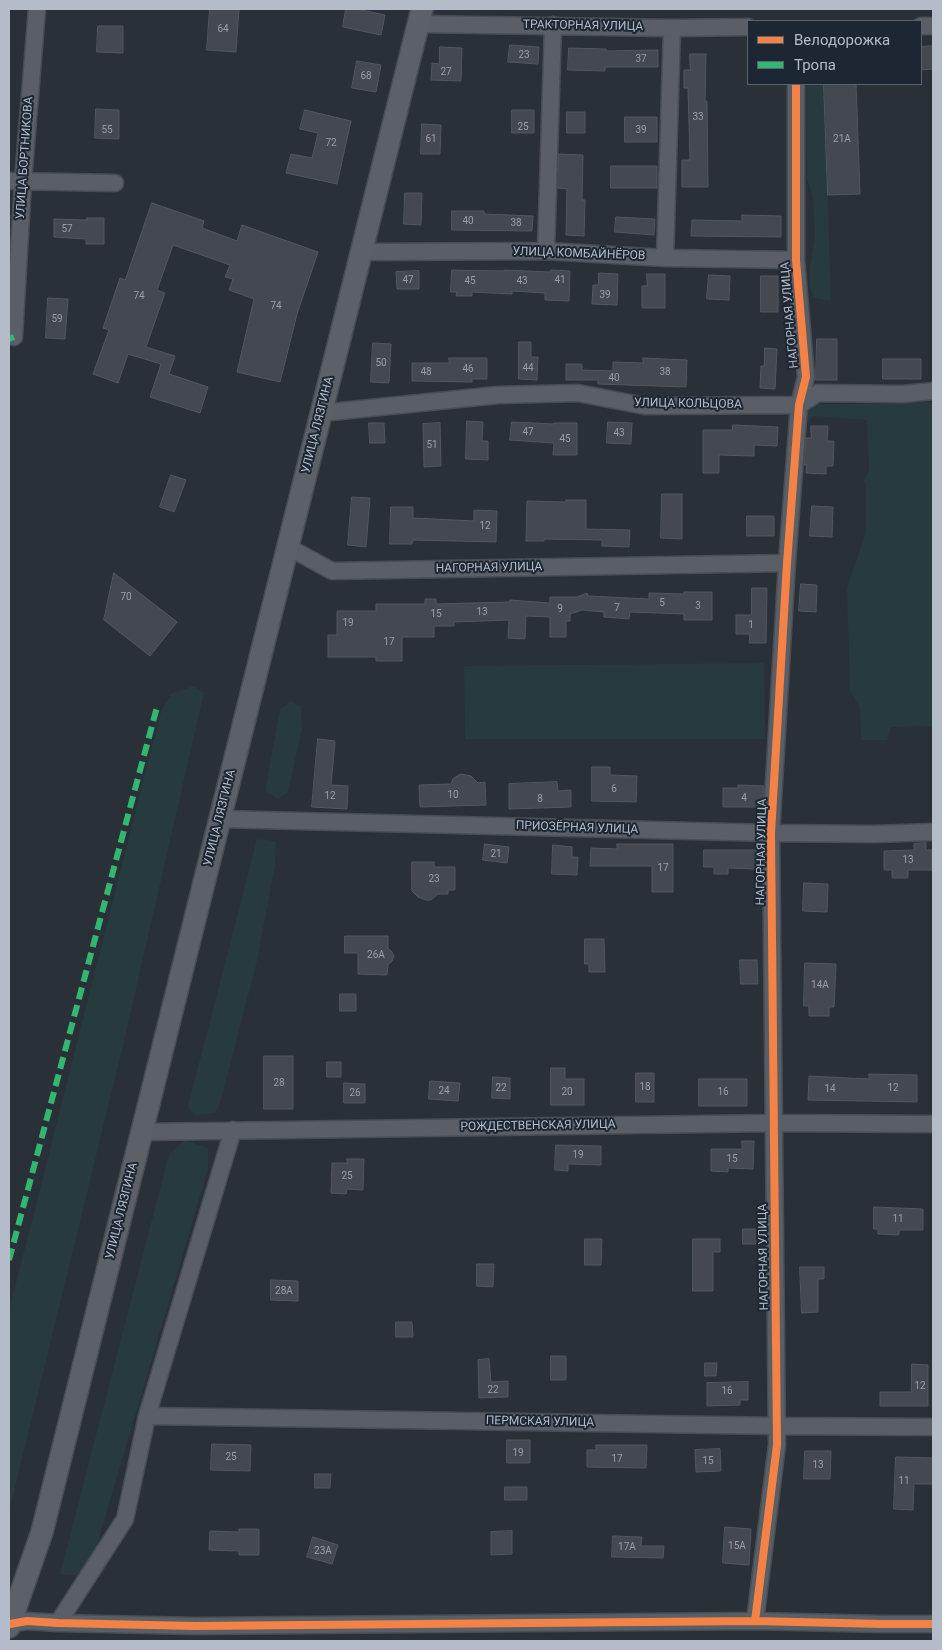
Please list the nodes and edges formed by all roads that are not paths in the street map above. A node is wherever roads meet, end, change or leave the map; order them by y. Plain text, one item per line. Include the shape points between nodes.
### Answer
1 (37, 9) edge
2 (420, 16) edge
3 (553, 25) junction
4 (672, 28) junction
5 (747, 28) edge
6 (796, 85) edge
7 (16, 181) edge
8 (115, 183) dead end
9 (546, 251) junction
10 (361, 252) junction
11 (665, 258) junction
12 (796, 260) junction
13 (14, 337) dead end
14 (933, 391) edge
15 (799, 405) junction
16 (321, 413) junction
17 (288, 546) junction
18 (787, 563) junction
19 (220, 819) junction
20 (933, 832) edge
21 (771, 833) junction
22 (774, 1123) junction
23 (933, 1124) edge
24 (233, 1130) junction
25 (142, 1132) junction
26 (147, 1416) junction
27 (777, 1426) junction
28 (933, 1427) edge
29 (754, 1621) junction
30 (58, 1623) junction
31 (933, 1624) edge
32 (9, 1625) edge
33 (193, 1634) edge

1 - 7 street, УЛИЦА БОРТНИКОВА
2 - 3 street, ТРАКТОРНАЯ УЛИЦА
2 - 10 main road, УЛИЦА ЛЯЗГИНА
3 - 4 street, ТРАКТОРНАЯ УЛИЦА
3 - 9 street
4 - 5 street, ТРАКТОРНАЯ УЛИЦА
4 - 11 street
6 - 12 street, НАГОРНАЯ УЛИЦА
7 - 8 street
7 - 13 street, УЛИЦА БОРТНИКОВА
9 - 10 street, УЛИЦА КОМБАЙНЁРОВ
9 - 11 street, УЛИЦА КОМБАЙНЁРОВ
10 - 16 main road, УЛИЦА ЛЯЗГИНА
11 - 12 street, УЛИЦА КОМБАЙНЁРОВ
12 - 15 street, НАГОРНАЯ УЛИЦА via 806,378
14 - 15 street, УЛИЦА КОЛЬЦОВА via 818,393
15 - 16 street, УЛИЦА КОЛЬЦОВА via 645,406 578,393 498,395
15 - 18 street, НАГОРНАЯ УЛИЦА
16 - 17 main road, УЛИЦА ЛЯЗГИНА
17 - 18 street, НАГОРНАЯ УЛИЦА via 332,571
17 - 19 main road, УЛИЦА ЛЯЗГИНА
18 - 21 street, НАГОРНАЯ УЛИЦА
19 - 21 street, ПРИОЗЁРНАЯ УЛИЦА
19 - 25 main road, УЛИЦА ЛЯЗГИНА
20 - 21 street, ПРИОЗЁРНАЯ УЛИЦА
21 - 22 street, НАГОРНАЯ УЛИЦА
22 - 23 street, РОЖДЕСТВЕНСКАЯ УЛИЦА
22 - 24 street, РОЖДЕСТВЕНСКАЯ УЛИЦА
22 - 27 street, НАГОРНАЯ УЛИЦА
24 - 25 street, РОЖДЕСТВЕНСКАЯ УЛИЦА
24 - 26 street
25 - 32 main road, УЛИЦА ЛЯЗГИНА via 42,1532
26 - 27 street, ПЕРМСКАЯ УЛИЦА
26 - 30 street via 125,1518
27 - 28 street, ПЕРМСКАЯ УЛИЦА
27 - 29 street, НАГОРНАЯ УЛИЦА
29 - 31 street
29 - 33 street
30 - 32 street via 27,1621
30 - 33 street

